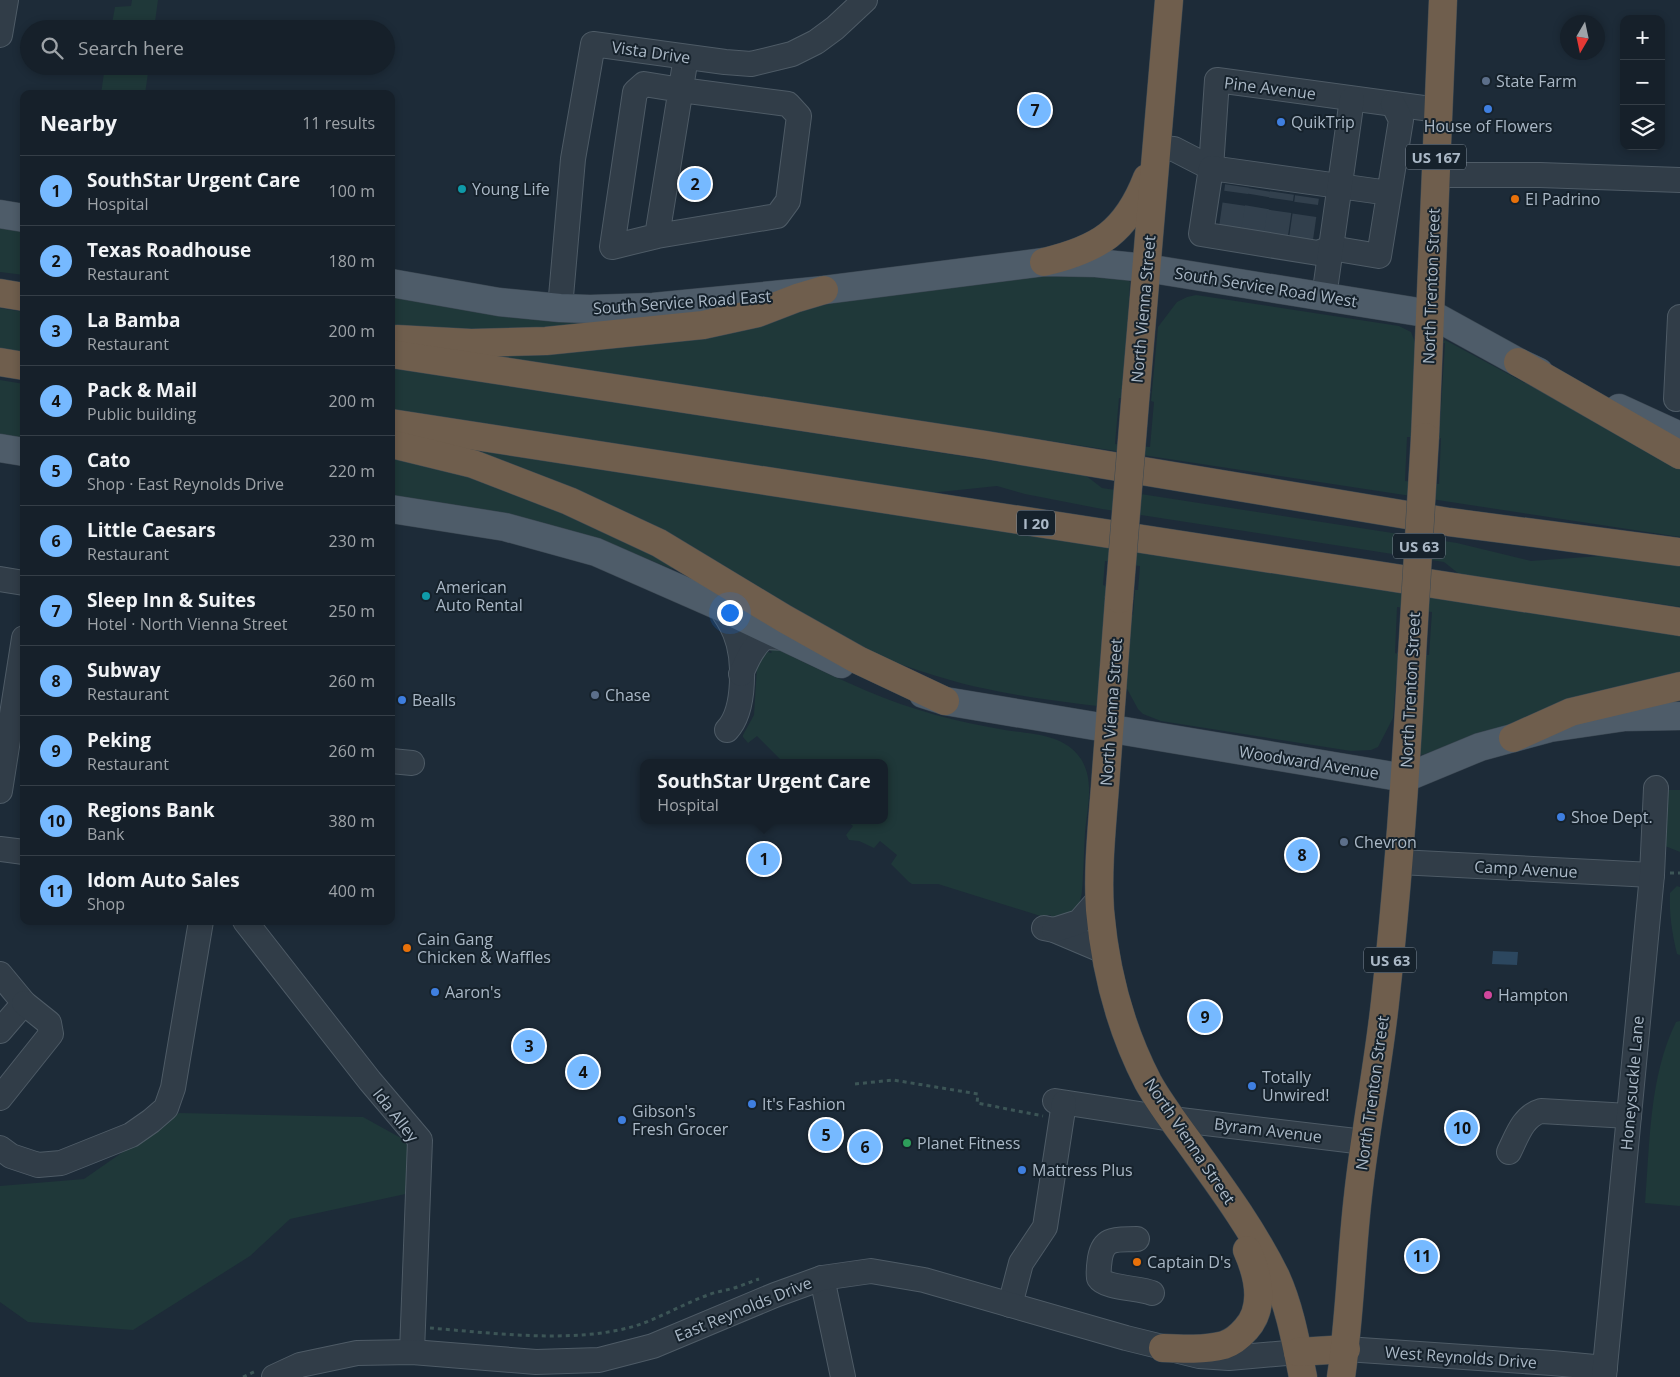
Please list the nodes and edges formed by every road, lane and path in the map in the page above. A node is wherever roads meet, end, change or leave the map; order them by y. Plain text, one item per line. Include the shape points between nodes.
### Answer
1 (6, 0) edge
2 (865, 0) edge
3 (1169, 0) edge
4 (1442, 0) edge
5 (0, 35) edge
6 (686, 57) junction
7 (681, 90) junction
8 (1352, 99) junction
9 (1393, 104) junction
10 (1438, 110) junction
11 (1155, 154) junction
12 (1211, 168) junction
13 (1436, 175) junction
14 (1680, 180) edge
15 (1340, 185) junction
16 (1389, 193) junction
17 (0, 214) edge
18 (20, 217) edge
19 (657, 236) junction
20 (1331, 248) junction
21 (1044, 262) junction
22 (1146, 268) junction
23 (395, 284) edge
24 (824, 290) junction
25 (0, 293) edge
26 (20, 296) edge
27 (1324, 297) junction
28 (560, 308) junction
29 (1431, 314) junction
30 (1680, 318) edge
31 (395, 338) edge
32 (395, 355) edge
33 (0, 362) edge
34 (1518, 362) junction
35 (20, 365) edge
36 (1676, 399) dead end
37 (395, 424) edge
38 (1680, 436) edge
39 (395, 445) edge
40 (0, 448) edge
41 (20, 451) edge
42 (1680, 455) edge
43 (395, 510) edge
44 (1680, 552) edge
45 (0, 579) edge
46 (20, 582) edge
47 (719, 606) junction
48 (1680, 622) edge
49 (788, 638) junction
50 (741, 674) junction
51 (20, 685) edge
52 (1680, 686) edge
53 (945, 701) junction
54 (18, 708) edge
55 (1680, 716) edge
56 (1109, 729) junction
57 (727, 730) dead end
58 (1513, 738) junction
59 (1405, 778) junction
60 (1656, 788) dead end
61 (0, 791) edge
62 (0, 849) edge
63 (20, 852) edge
64 (1399, 862) junction
65 (1652, 875) junction
66 (1100, 898) junction
67 (200, 925) edge
68 (248, 925) edge
69 (1106, 952) junction
70 (0, 974) edge
71 (24, 1003) junction
72 (0, 1031) edge
73 (855, 1084) dead end
74 (0, 1098) edge
75 (1057, 1107) junction
76 (1629, 1116) junction
77 (1172, 1119) junction
78 (1364, 1142) junction
79 (0, 1148) edge
80 (1508, 1152) dead end
81 (1210, 1172) junction
82 (1137, 1239) dead end
83 (822, 1278) junction
84 (754, 1280) dead end
85 (1152, 1293) dead end
86 (1010, 1305) junction
87 (427, 1328) dead end
88 (1162, 1348) junction
89 (1346, 1349) junction
90 (412, 1352) junction
91 (1300, 1364) edge
92 (1520, 1369) edge
93 (1551, 1370) edge
94 (1605, 1373) edge
95 (275, 1377) edge
96 (843, 1377) edge
97 (1342, 1377) edge

1 - 5 street
2 - 6 street, Vista Drive via 816,42 792,54 751,64
3 - 11 highway, North Vienna Street
4 - 10 highway, North Trenton Street / US 167
6 - 7 street
6 - 28 street, Vista Drive via 593,44 573,159
7 - 19 street
7 - 19 street via 644,84 635,92 612,247
7 - 19 street via 788,104 800,116 788,201 777,216
8 - 9 street, Pine Avenue
8 - 12 street, Pine Avenue via 1217,80
8 - 15 street
9 - 10 street, Pine Avenue
9 - 16 street via 1401,120
10 - 13 highway, North Trenton Street / US 167
11 - 12 street via 1174,150
11 - 21 highway via 1141,194 1116,229 1090,247
11 - 22 highway, North Vienna Street
12 - 15 street via 1261,182 1309,189
12 - 20 street via 1201,234 1300,244 1318,253
13 - 14 street
13 - 29 highway, North Trenton Street / US 167
15 - 16 street
15 - 20 street
16 - 20 street via 1379,256
17 - 18 main road
20 - 27 street
21 - 22 main road, South Service Road West
21 - 24 main road, South Service Road West
22 - 27 main road, South Service Road West
22 - 56 highway, North Vienna Street, bridge
23 - 28 main road, South Service Road East via 498,302
24 - 28 main road, South Service Road East via 653,307
24 - 31 highway via 703,326 546,341 471,343
25 - 26 highway
27 - 29 main road, South Service Road West
29 - 34 main road, South Service Road West
29 - 59 highway, North Trenton Street / US 63, bridge
30 - 36 street
32 - 44 highway via 986,445 1449,522
33 - 35 highway
34 - 38 main road, South Service Road West
34 - 42 highway
37 - 48 highway, I 20
39 - 53 highway via 473,464 569,501 641,534 858,660
40 - 41 main road
43 - 47 main road, Woodward Avenue via 505,527 596,552
45 - 46 street
47 - 49 main road, Woodward Avenue
47 - 50 street via 735,633
49 - 50 street via 764,637 750,653
49 - 53 main road, Woodward Avenue via 855,671
50 - 57 street via 739,707
51 - 54 street
52 - 58 highway via 1571,712
53 - 56 main road, Woodward Avenue
54 - 61 street
55 - 58 main road via 1626,717 1550,728
56 - 59 main road, Woodward Avenue
56 - 66 highway, North Vienna Street
58 - 59 main road via 1480,747
59 - 64 highway, North Trenton Street / US 63
60 - 65 street, Honeysuckle Lane
62 - 63 street
64 - 65 street, Camp Avenue
64 - 78 highway, North Trenton Street / US 63 via 1380,1051
65 - 76 street, Honeysuckle Lane
66 - 69 highway, North Vienna Street
66 - 69 street via 1079,922 1049,929
67 - 79 street via 173,1088 166,1108 131,1135 61,1163 38,1165
68 - 90 street, Ida Alley via 420,1140
69 - 77 highway, North Vienna Street via 1127,1032 1148,1082
70 - 71 street
71 - 72 street
71 - 74 street via 50,1023 51,1034
73 - 75 path via 893,1080 978,1094 977,1103
75 - 77 street, Byram Avenue
75 - 86 street via 1045,1226 1021,1263
76 - 80 street via 1533,1113 1525,1120
76 - 94 street, Honeysuckle Lane
77 - 78 street, Byram Avenue
77 - 81 highway, North Vienna Street
78 - 89 highway, North Trenton Street / US 63
81 - 88 highway via 1253,1263 1258,1283 1257,1309 1248,1328 1224,1344 1183,1350
81 - 91 highway, North Vienna Street via 1258,1244 1276,1278 1291,1319
82 - 85 street via 1112,1240 1105,1244 1101,1252 1099,1278 1106,1284
83 - 86 street, East Reynolds Drive via 871,1271 924,1280
83 - 90 street, East Reynolds Drive via 653,1346 598,1360 536,1362
83 - 96 street
84 - 87 path via 708,1295 635,1326 613,1331 558,1336
86 - 88 street, East Reynolds Drive
88 - 91 street, East Reynolds Drive via 1214,1358
89 - 91 highway
89 - 92 street, West Reynolds Drive
89 - 97 highway, North Trenton Street / US 63
90 - 95 street, East Reynolds Drive via 357,1353 300,1365
92 - 93 street, West Reynolds Drive
93 - 94 street, West Reynolds Drive

